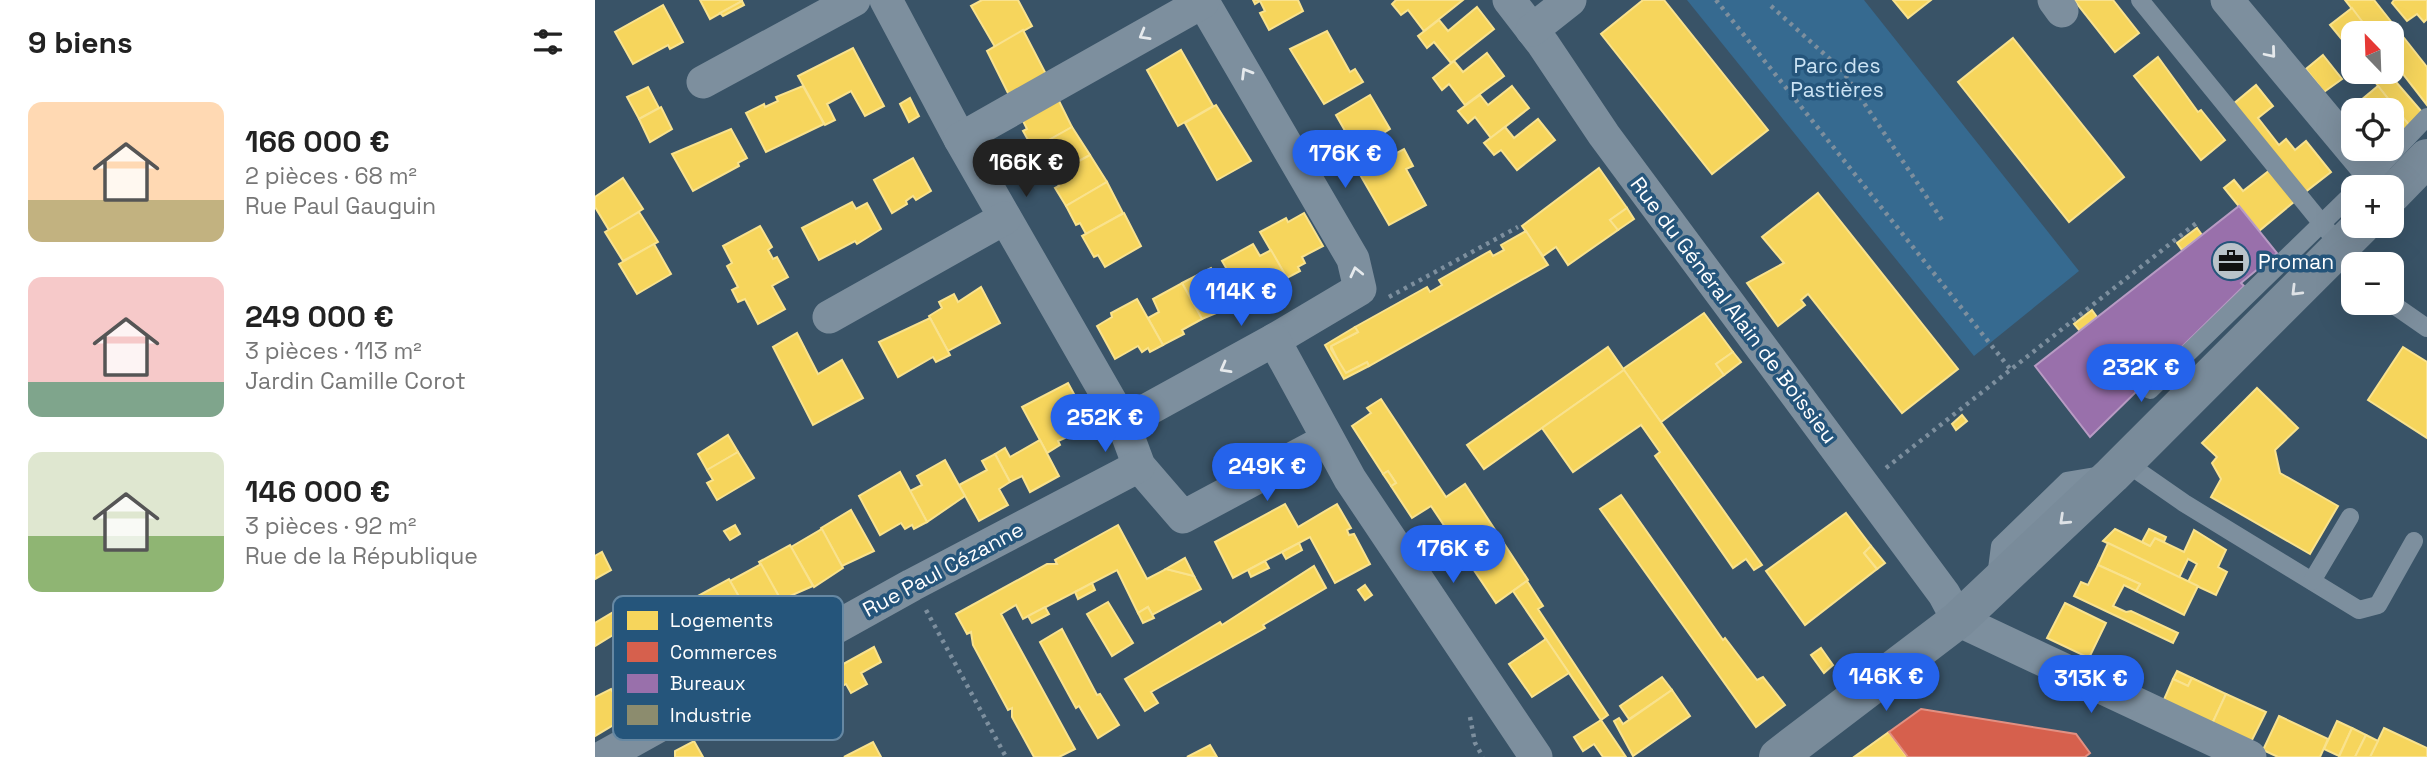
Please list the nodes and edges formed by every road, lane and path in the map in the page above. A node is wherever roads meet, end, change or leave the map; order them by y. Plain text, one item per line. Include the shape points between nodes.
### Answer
1 (853, 0) edge
2 (885, 0) edge
3 (1509, 0) edge
4 (1570, 0) edge
5 (1716, 0) edge
6 (2140, 0) edge
7 (2227, 0) edge
8 (1202, 1) edge
9 (1771, 6) dead end
10 (1532, 30) junction
11 (703, 82) dead end
12 (2427, 117) edge
13 (960, 139) junction
14 (2427, 158) edge
15 (2363, 175) edge
16 (2381, 175) edge
17 (2395, 175) edge
18 (1005, 218) junction
19 (2199, 221) dead end
20 (1944, 223) dead end
21 (1518, 228) dead end
22 (2344, 241) edge
23 (1360, 289) junction
24 (2404, 312) edge
25 (829, 317) dead end
26 (2427, 328) edge
27 (1275, 340) junction
28 (2011, 370) junction
29 (2150, 390) dead end
30 (1123, 423) junction
31 (1322, 427) junction
32 (1139, 466) junction
33 (2119, 468) junction
34 (1863, 486) junction
35 (2350, 517) dead end
36 (2414, 541) dead end
37 (2312, 581) junction
38 (912, 585) junction
39 (1958, 620) junction
40 (843, 623) edge
41 (634, 740) edge
42 (603, 757) edge
43 (1006, 757) edge
44 (1536, 757) edge
45 (1778, 757) edge
46 (2250, 757) edge

1 - 11 street
2 - 13 street
3 - 10 street, Rue du Général Alain de Boissieu
4 - 10 street
5 - 28 path
6 - 22 lane
7 -> 15 street
8 -> 13 street
23 -> 8 street via 1353,259
9 - 20 path via 1842,71
10 - 34 street, Rue du Général Alain de Boissieu
12 - 16 lane
13 - 18 street
14 - 17 main road
18 - 25 street
18 - 30 street
19 - 28 path
21 - 23 path via 1376,304
22 - 29 lane
22 -> 33 main road
23 - 27 street
24 - 26 lane
27 -> 30 street
27 - 31 street
28 - 34 path
30 - 32 street
31 - 32 street via 1183,517
31 - 44 street
32 - 38 street, Rue Paul Cézanne
33 - 37 lane
33 - 39 main road
34 - 39 street, Rue du Général Alain de Boissieu via 1944,594
35 - 37 lane
36 - 37 lane via 2378,605 2368,610 2359,610
38 - 40 street, Rue Paul Cézanne
38 - 43 path
39 - 45 main road
39 - 46 street
41 - 42 street, Rue Paul Cézanne

